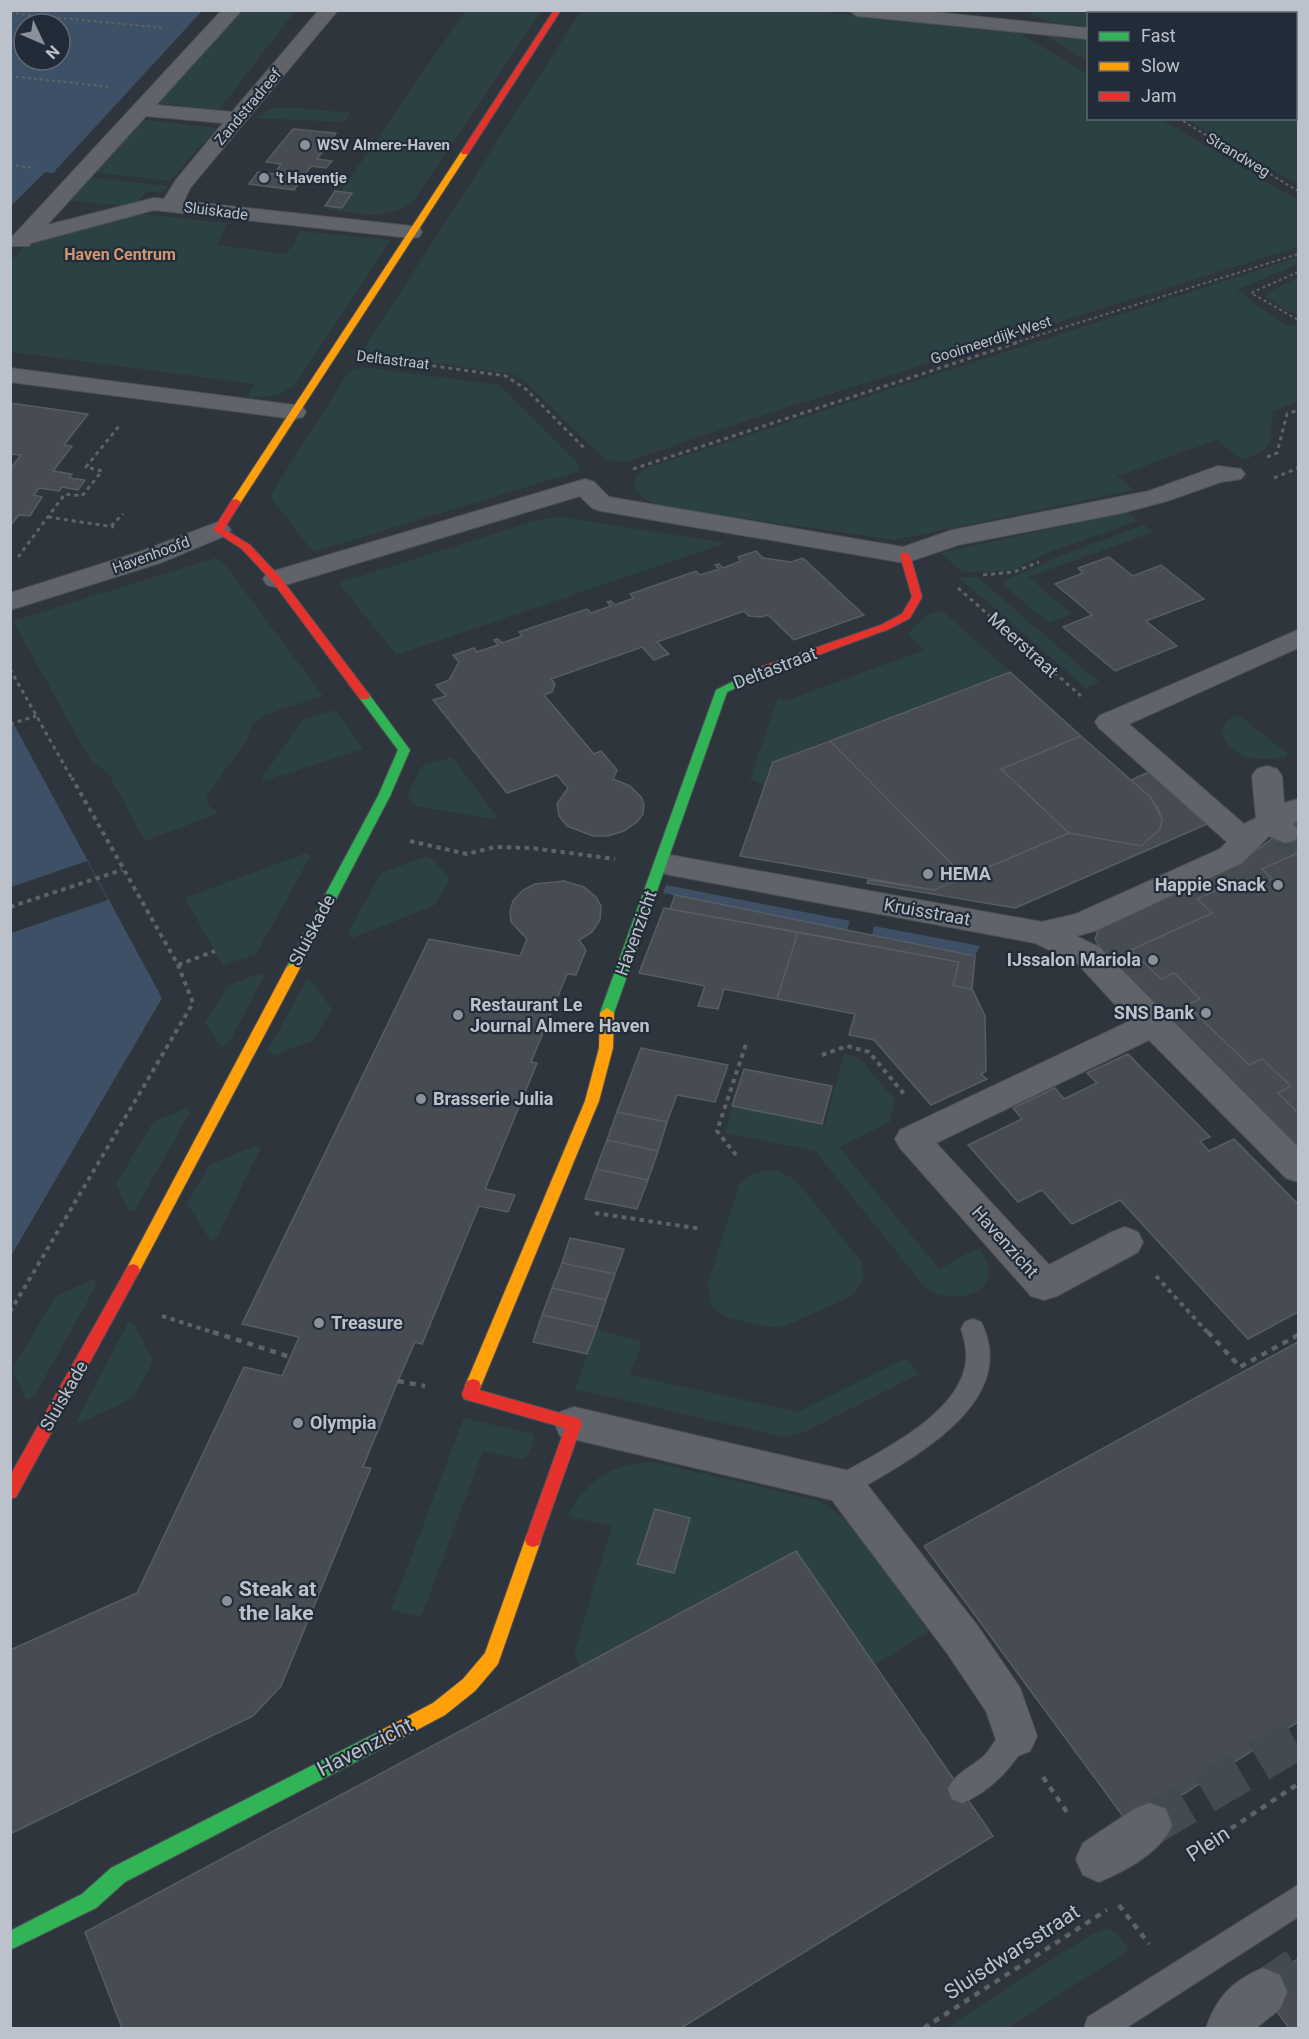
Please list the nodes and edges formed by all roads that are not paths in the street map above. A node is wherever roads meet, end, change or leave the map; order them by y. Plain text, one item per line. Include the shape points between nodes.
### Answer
1 (233, 10) edge
2 (329, 10) edge
3 (558, 10) edge
4 (857, 10) edge
5 (1087, 34) edge
6 (143, 110) junction
7 (239, 119) junction
8 (172, 206) junction
9 (411, 232) junction
10 (17, 246) edge
11 (10, 375) edge
12 (294, 412) junction
13 (1232, 474) road end
14 (218, 530) junction
15 (905, 555) junction
16 (276, 579) junction
17 (10, 602) edge
18 (1299, 638) edge
19 (1267, 776) dead end
20 (1285, 821) edge
21 (1245, 841) junction
22 (665, 865) junction
23 (1042, 933) junction
24 (1153, 1024) junction
25 (1299, 1168) edge
26 (1125, 1242) road end
27 (973, 1329) dead end
28 (574, 1424) junction
29 (844, 1485) junction
30 (10, 1492) edge
31 (1016, 1736) joint
32 (962, 1789) dead end
33 (1150, 1825) tunnel mouth
34 (1099, 1858) dead end
35 (1299, 1900) edge
36 (10, 1941) edge
37 (1263, 1992) tunnel mouth
38 (1099, 2028) edge
39 (1230, 2028) edge

1 - 6 street, Sluiskade
2 - 7 street, Zandstradreef
3 - 9 street
4 - 5 street
6 - 7 street
6 - 10 street, Sluiskade
7 - 8 street, Zandstradreef via 176,194
8 - 9 street, Sluiskade
8 - 10 street, Sluiskade via 154,204
9 - 12 street
11 - 12 street
12 - 14 street
13 - 15 street via 1218,474 1122,505 952,538
14 - 16 street via 246,547
14 - 17 street, Havenhoofd via 151,557
15 - 16 street via 601,502 585,487
15 - 22 street, Deltastraat via 916,597 906,616 722,690
16 - 30 street, Sluiskade via 404,750 384,796 118,1299
18 - 21 street via 1109,722
19 - 20 street
20 - 21 street via 1254,831
21 - 23 street via 1231,856 1084,923
22 - 23 street, Kruisstraat
22 - 28 street, Havenzicht via 606,1016 606,1048 592,1101 470,1394
23 - 24 street, Kruisstraat via 1088,955
24 - 25 street, Kruisstraat
24 - 26 street, Havenzicht via 912,1139 1044,1285
27 - 29 lane via 979,1349 977,1374 963,1400 922,1437
28 - 29 street, Havenzicht
28 - 36 street, Havenzicht via 492,1658 470,1685 439,1709 118,1875 89,1901
29 - 31 street via 993,1684 1005,1702
31 - 32 lane via 993,1766
33 - 34 street
35 - 38 lane
37 - 39 street via 1236,2014

